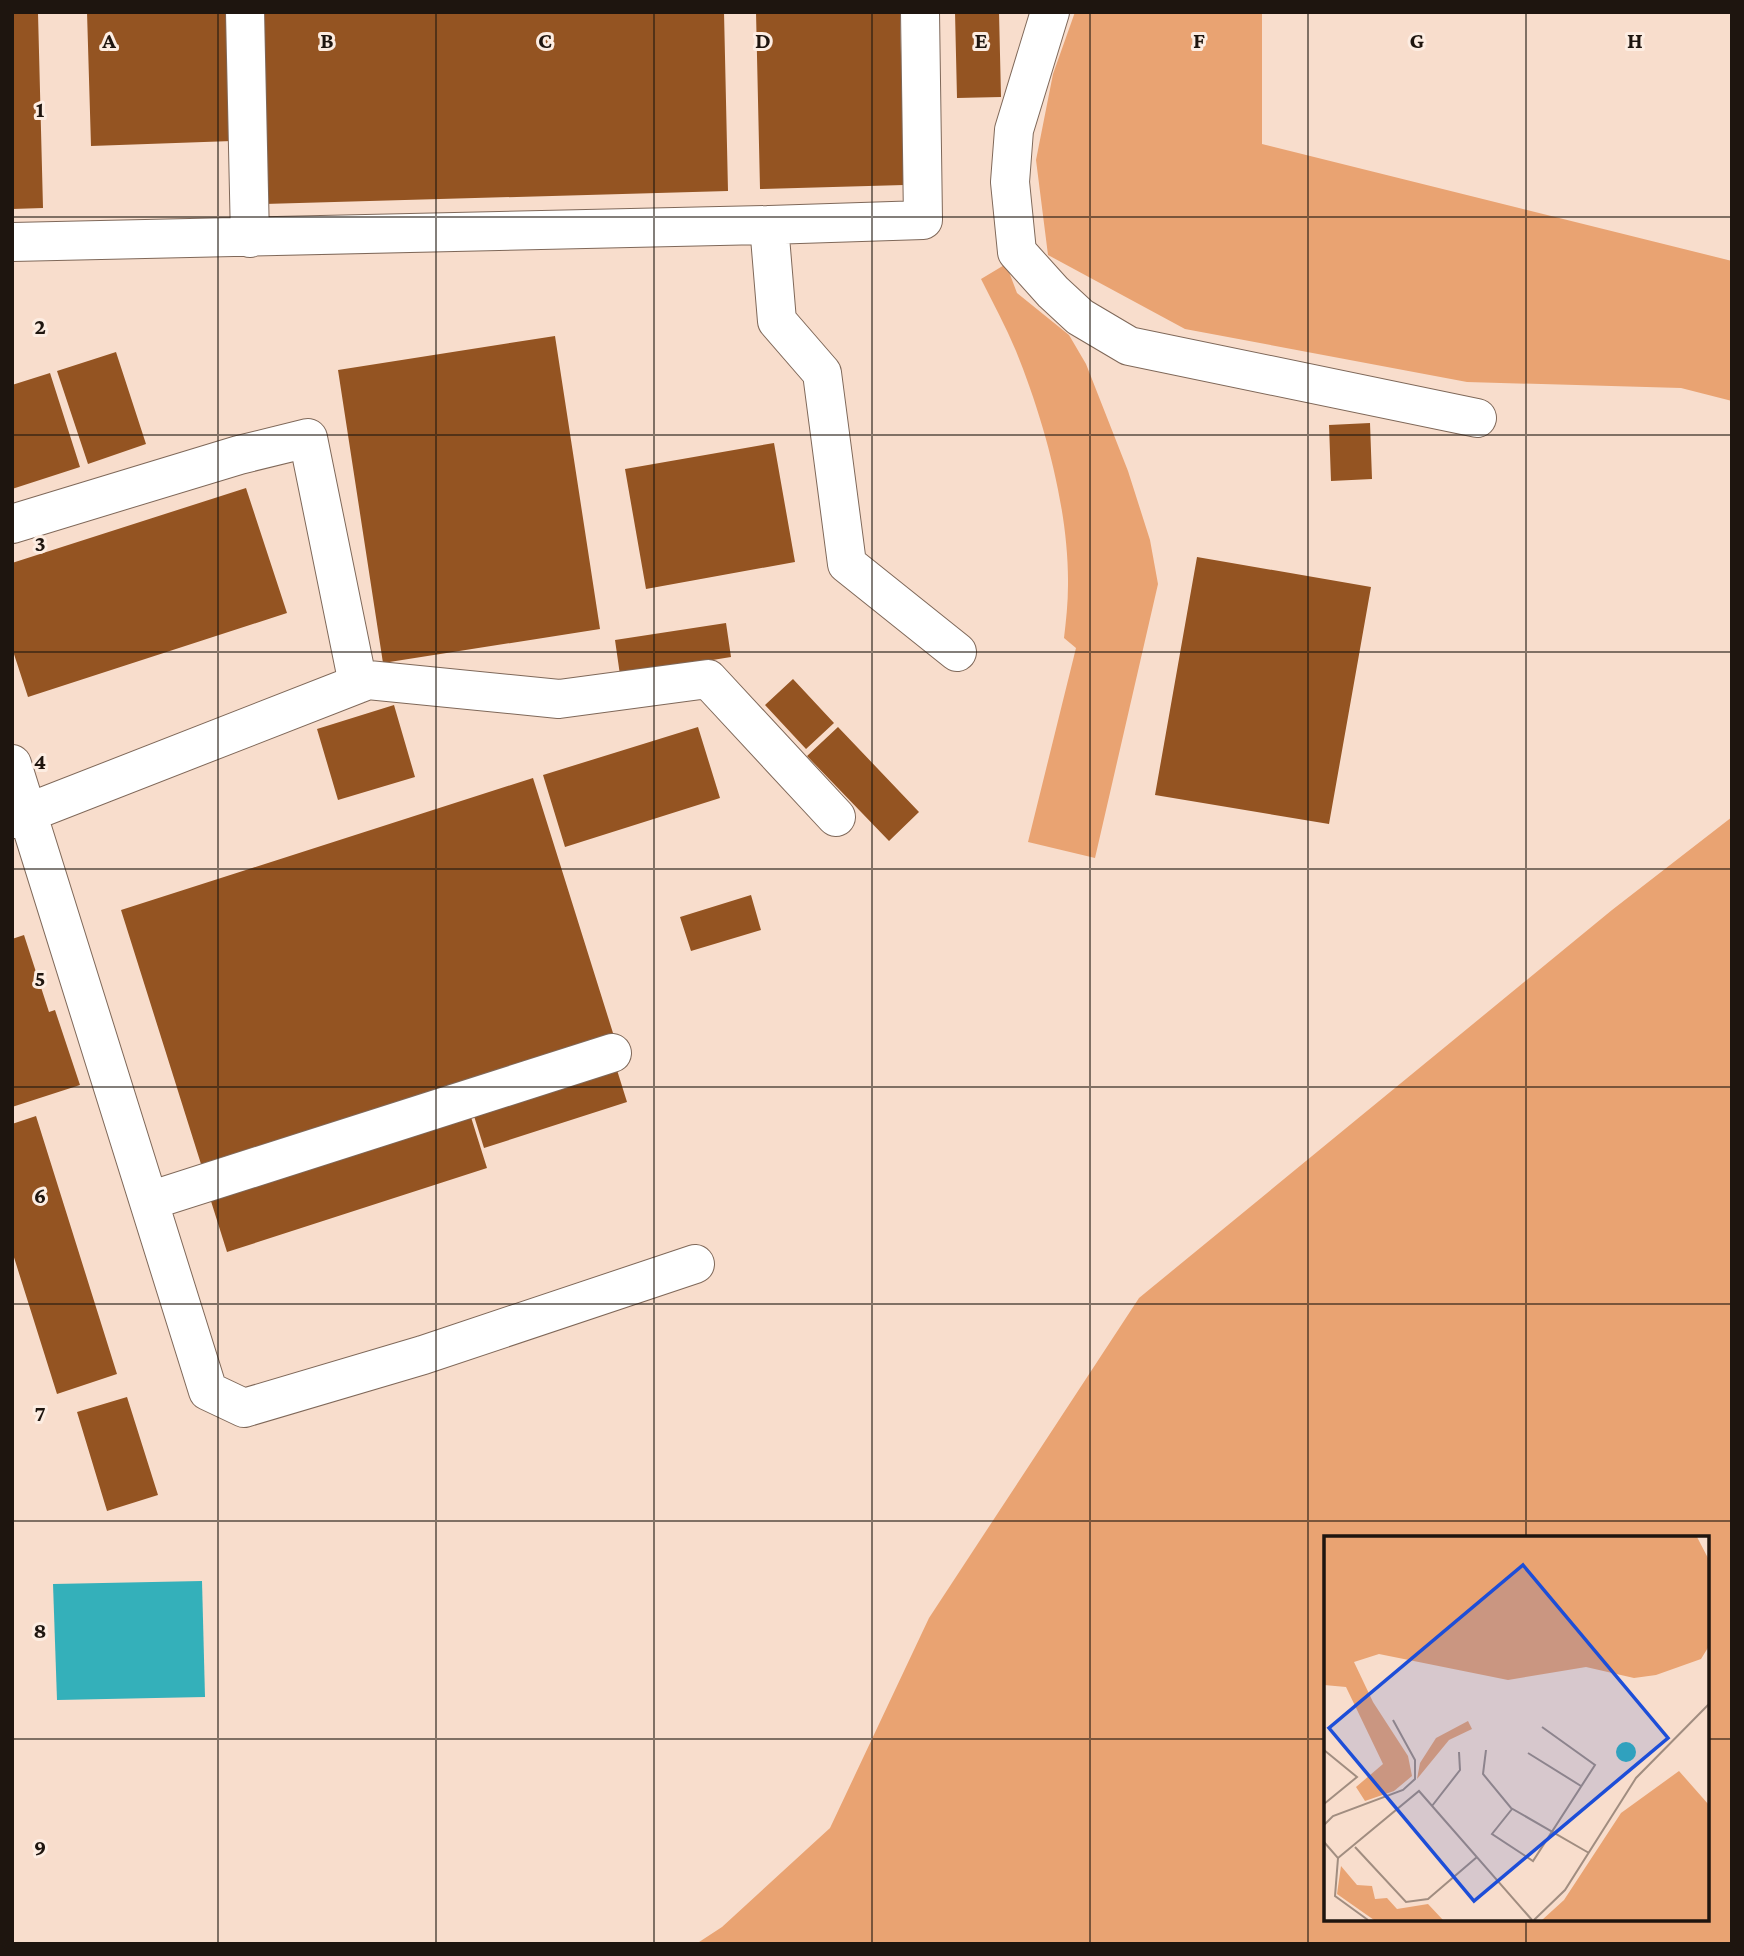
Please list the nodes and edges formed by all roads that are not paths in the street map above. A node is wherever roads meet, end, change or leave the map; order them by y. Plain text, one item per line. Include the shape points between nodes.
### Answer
1 (245, 12) edge
2 (920, 12) edge
3 (1050, 12) edge
4 (769, 225) junction
5 (250, 237) junction
6 (12, 242) edge
7 (1477, 418) dead end
8 (12, 524) edge
9 (957, 652) dead end
10 (358, 684) junction
11 (12, 764) edge
12 (20, 817) edge
13 (836, 817) dead end
14 (611, 1054) dead end
15 (149, 1201) junction
16 (695, 1264) dead end

1 - 5 street
2 - 4 street via 923,220
3 - 7 street via 1014,130 1010,182 1017,251 1053,292 1080,317 1129,346
4 - 5 street
4 - 9 street via 777,321 822,373 847,564
5 - 6 street
8 - 10 street via 308,438
10 - 12 street
10 - 13 street via 368,680 559,699 708,679
11 - 12 street
12 - 15 street
14 - 15 street
15 - 16 street via 208,1391 244,1408 423,1355

